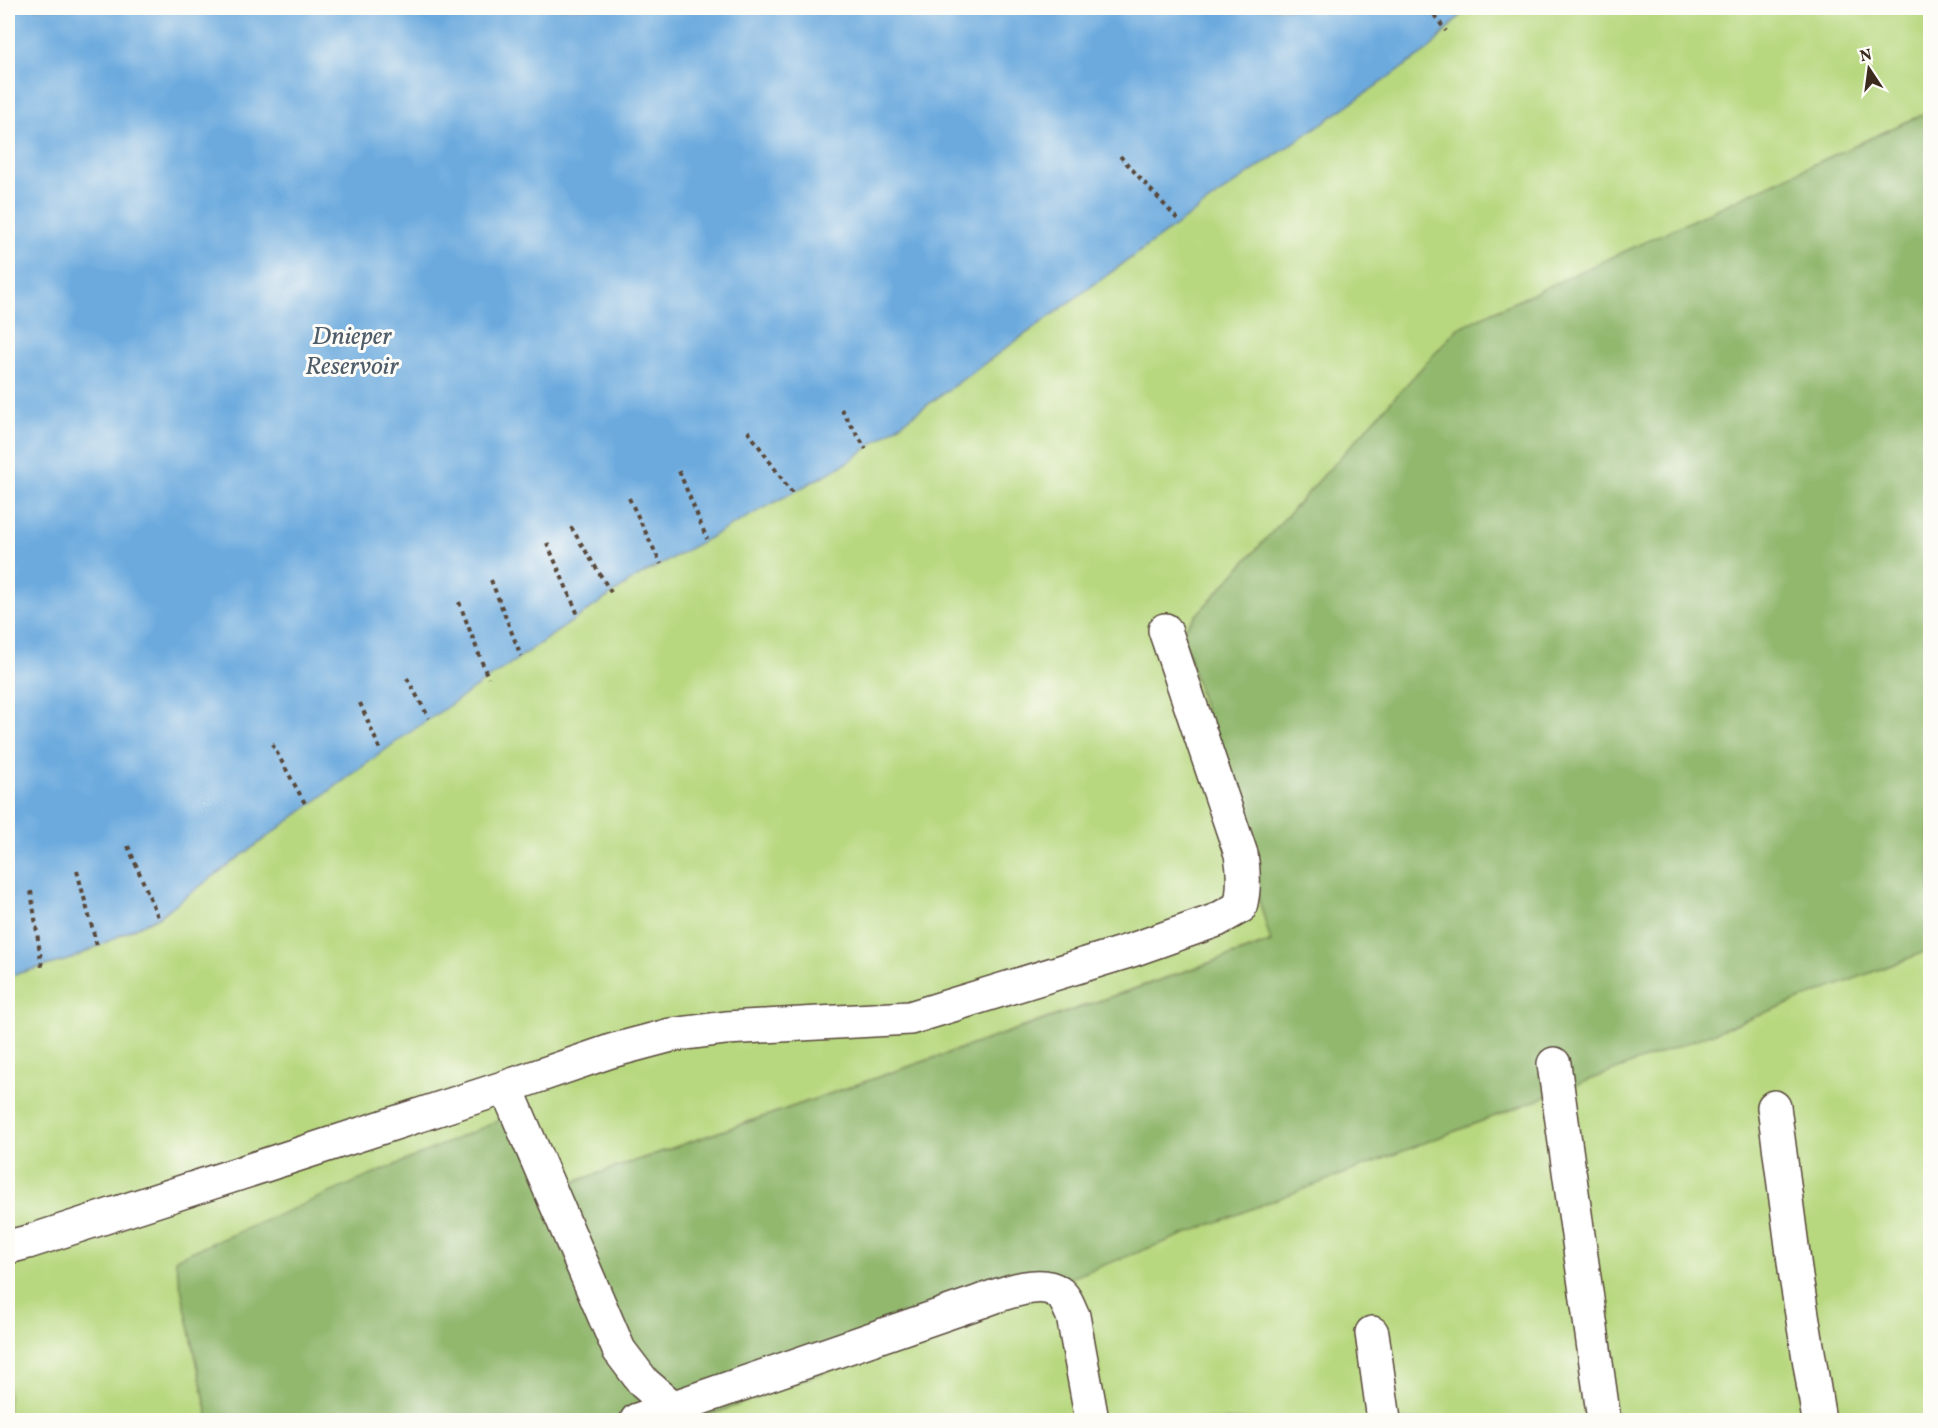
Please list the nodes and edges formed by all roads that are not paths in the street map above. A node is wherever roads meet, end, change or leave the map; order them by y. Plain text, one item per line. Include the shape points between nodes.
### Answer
1 (1165, 630) dead end
2 (1554, 1064) dead end
3 (506, 1087) junction
4 (1774, 1107) dead end
5 (8, 1247) edge
6 (1372, 1333) dead end
7 (672, 1407) junction
8 (637, 1420) edge
9 (1092, 1420) edge
10 (1384, 1420) edge
11 (1604, 1420) edge
12 (1819, 1420) edge

1 - 3 street via 1242,854 1244,887 1240,907 1217,921 1132,950 910,1018 726,1028 671,1035
2 - 11 street
3 - 5 street
3 - 7 street via 619,1350 644,1383
4 - 12 street
6 - 10 street
7 - 8 street
7 - 9 street via 1011,1291 1036,1286 1058,1291 1073,1316

